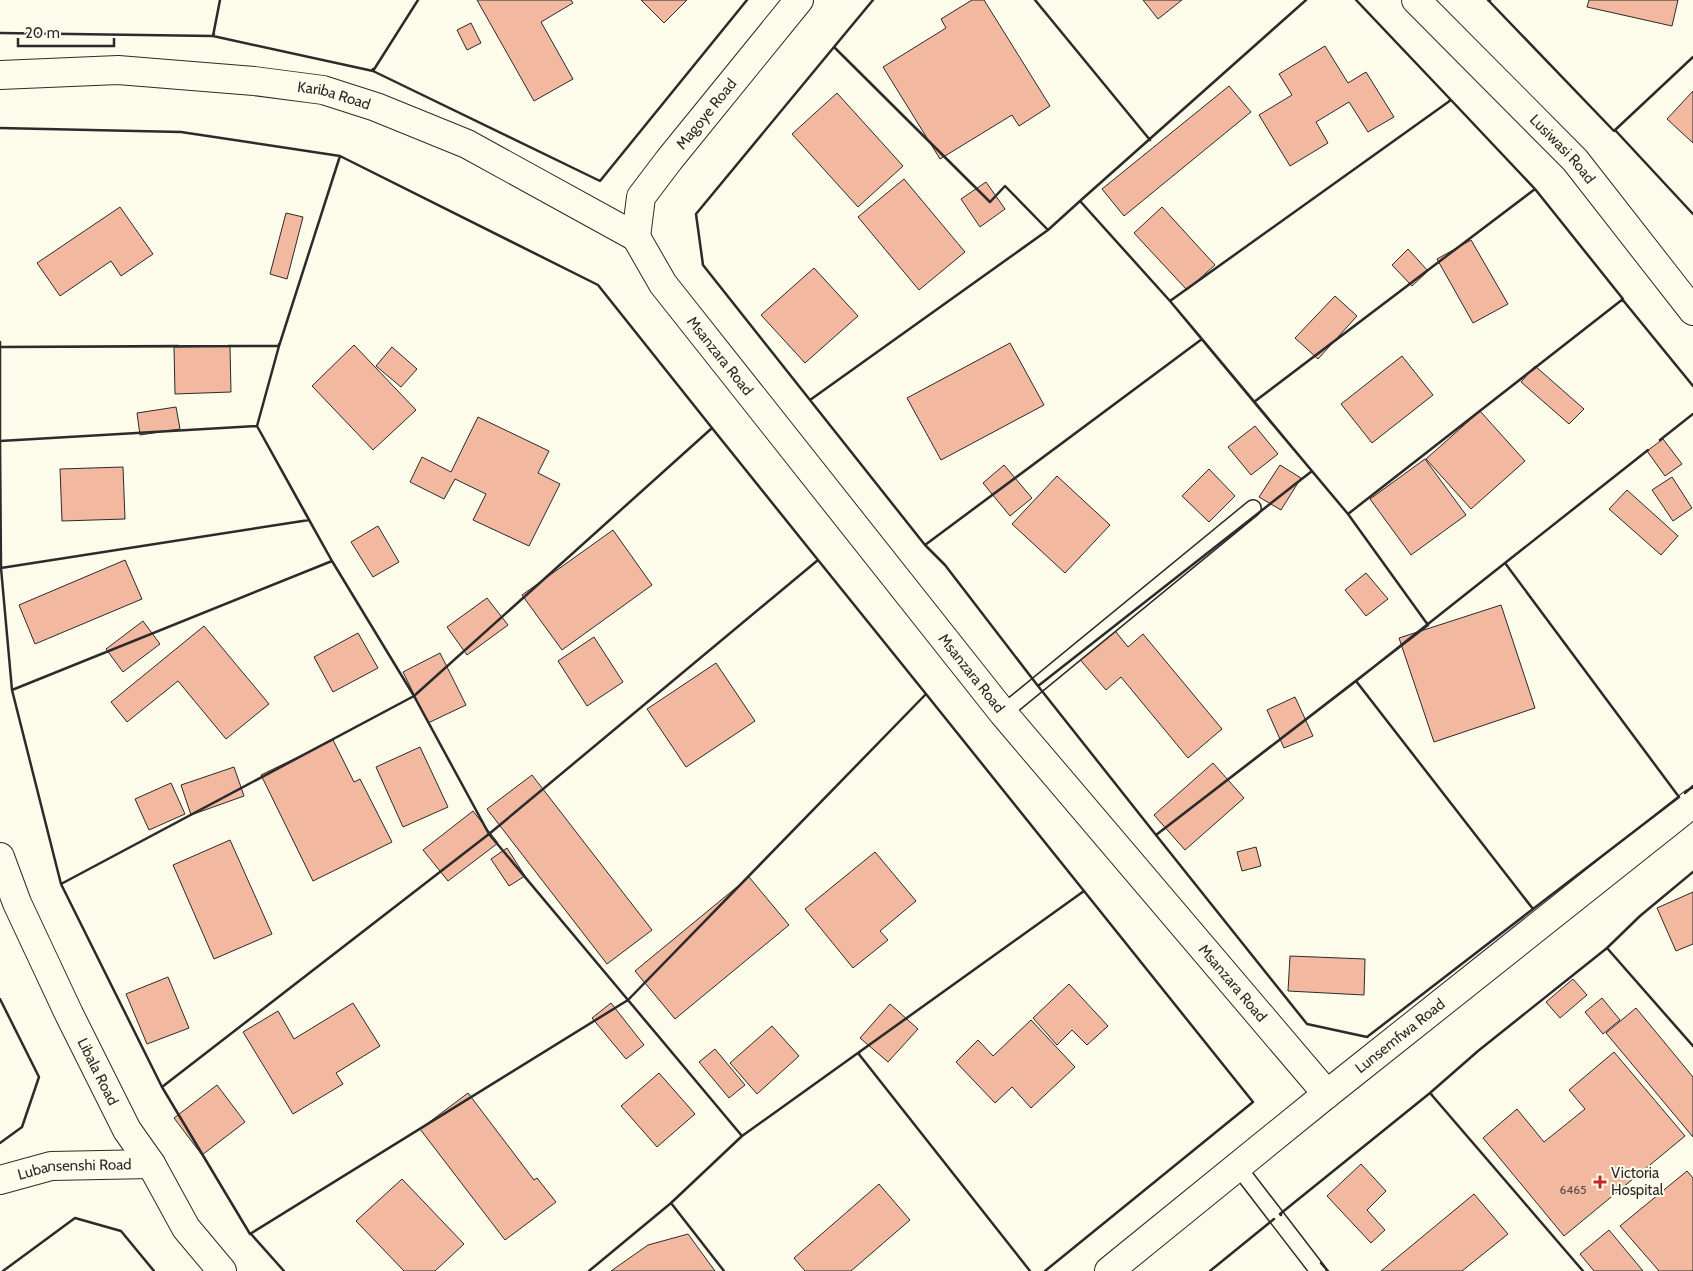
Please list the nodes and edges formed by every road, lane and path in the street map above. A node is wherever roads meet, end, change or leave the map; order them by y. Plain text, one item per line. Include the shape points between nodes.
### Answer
1 (799, 0) edge
2 (1416, 0) edge
3 (0, 75) edge
4 (636, 238) junction
5 (1693, 311) edge
6 (1253, 508) dead end
7 (1003, 713) junction
8 (1693, 803) edge
9 (0, 857) edge
10 (1327, 1094) junction
11 (151, 1164) junction
12 (1238, 1167) junction
13 (0, 1180) edge
14 (222, 1271) edge
15 (1109, 1271) edge
16 (1318, 1271) edge

1 - 4 street, Magoye Road via 641,197
2 - 5 street, Lusiwasi Road via 1575,160
3 - 4 street, Kariba Road via 118,70 323,90 376,107 467,144
4 - 7 street, Msanzara Road via 663,284
6 - 7 lane
7 - 10 street, Msanzara Road
8 - 10 street, Lunsemfwa Road
9 - 11 street, Libala Road via 17,904 69,1014 127,1130
10 - 12 street, Lunsemfwa Road
11 - 13 street, Lubansenshi Road via 51,1166
11 - 14 street, Libala Road via 186,1228
12 - 15 street, Lunsemfwa Road
12 - 16 lane

